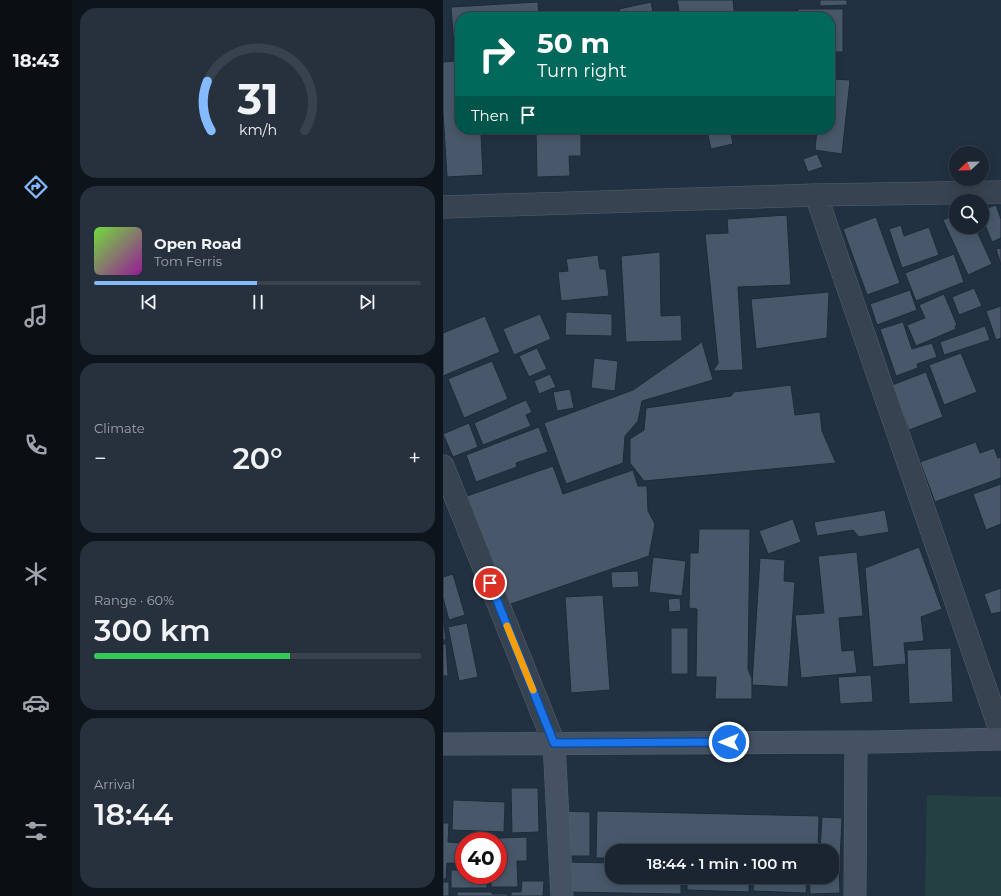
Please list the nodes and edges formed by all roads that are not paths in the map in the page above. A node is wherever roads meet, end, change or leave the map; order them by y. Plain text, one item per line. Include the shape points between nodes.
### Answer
1 (1001, 192) edge
2 (816, 195) junction
3 (443, 207) edge
4 (443, 466) edge
5 (1001, 733) edge
6 (1001, 739) edge
7 (856, 742) junction
8 (554, 743) junction
9 (443, 744) edge
10 (562, 896) edge
11 (855, 896) edge

1 - 2 street
2 - 3 street
2 - 5 street
4 - 8 street
6 - 7 street
7 - 8 street
7 - 11 street
8 - 9 street
8 - 10 street

